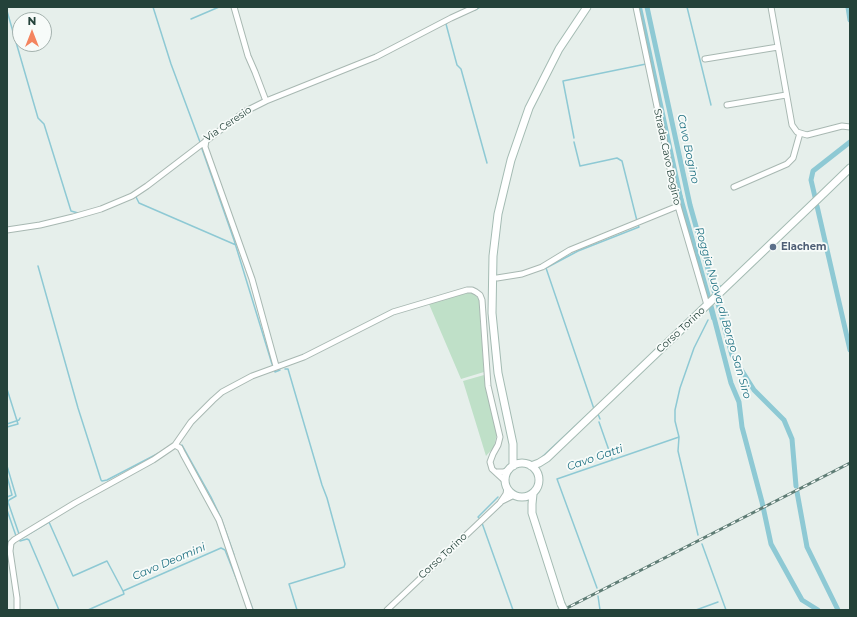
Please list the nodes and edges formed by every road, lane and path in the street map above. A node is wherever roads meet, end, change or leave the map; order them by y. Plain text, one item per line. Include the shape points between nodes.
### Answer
1 (234, 7) edge
2 (475, 7) edge
3 (587, 7) edge
4 (636, 7) edge
5 (771, 7) edge
6 (778, 47) junction
7 (706, 59) dead end
8 (786, 95) junction
9 (266, 101) junction
10 (727, 105) dead end
11 (850, 127) edge
12 (800, 133) junction
13 (206, 140) junction
14 (850, 168) edge
15 (734, 187) dead end
16 (678, 206) junction
17 (7, 230) edge
18 (497, 278) dead end
19 (709, 303) junction
20 (276, 366) junction
21 (513, 444) junction
22 (175, 445) junction
23 (547, 458) junction
24 (528, 465) junction
25 (511, 468) junction
26 (497, 472) junction
27 (539, 476) junction
28 (506, 484) junction
29 (533, 494) junction
30 (517, 496) junction
31 (500, 503) junction
32 (532, 513) junction
33 (563, 607) edge
34 (18, 610) edge
35 (250, 610) edge
36 (387, 610) edge

1 - 9 street via 248,56
2 - 9 street, Via Ceresio via 376,57
3 - 21 main road via 559,49 529,108 510,160 498,214 493,256 492,313 498,372
4 - 16 street, Strada Cavo Bogino
5 - 6 street
6 - 7 street
6 - 8 street
8 - 10 street
8 - 12 street via 792,125
9 - 13 street, Via Ceresio via 244,112
11 - 12 street via 842,126 807,135
12 - 15 street via 793,158 787,164
13 - 17 street, Via Ceresio via 132,196 73,217
13 - 20 street via 205,147 252,279
14 - 19 main road, Corso Torino
16 - 18 street via 570,250 542,267 522,274
16 - 19 street, Strada Cavo Bogino
19 - 23 main road, Corso Torino
20 - 22 street via 222,392 191,422
20 - 26 street via 304,357 393,312 467,290 476,292 482,300 488,386 500,433 500,441 490,462 492,469
21 - 24 main road
21 - 25 main road
22 - 34 street via 11,543
22 - 35 street via 180,448 219,520
23 - 24 main road, Corso Torino
23 - 27 main road, Corso Torino via 541,466
24 - 25 main road via 519,464
24 - 27 main road via 536,470
25 - 26 street
25 - 28 main road via 506,476
26 - 28 street
27 - 29 main road via 538,486
28 - 30 main road
28 - 31 street, Corso Torino via 506,494
29 - 30 main road via 527,497
29 - 32 main road
30 - 31 street, Corso Torino
30 - 32 main road
31 - 36 street, Corso Torino
32 - 33 main road

